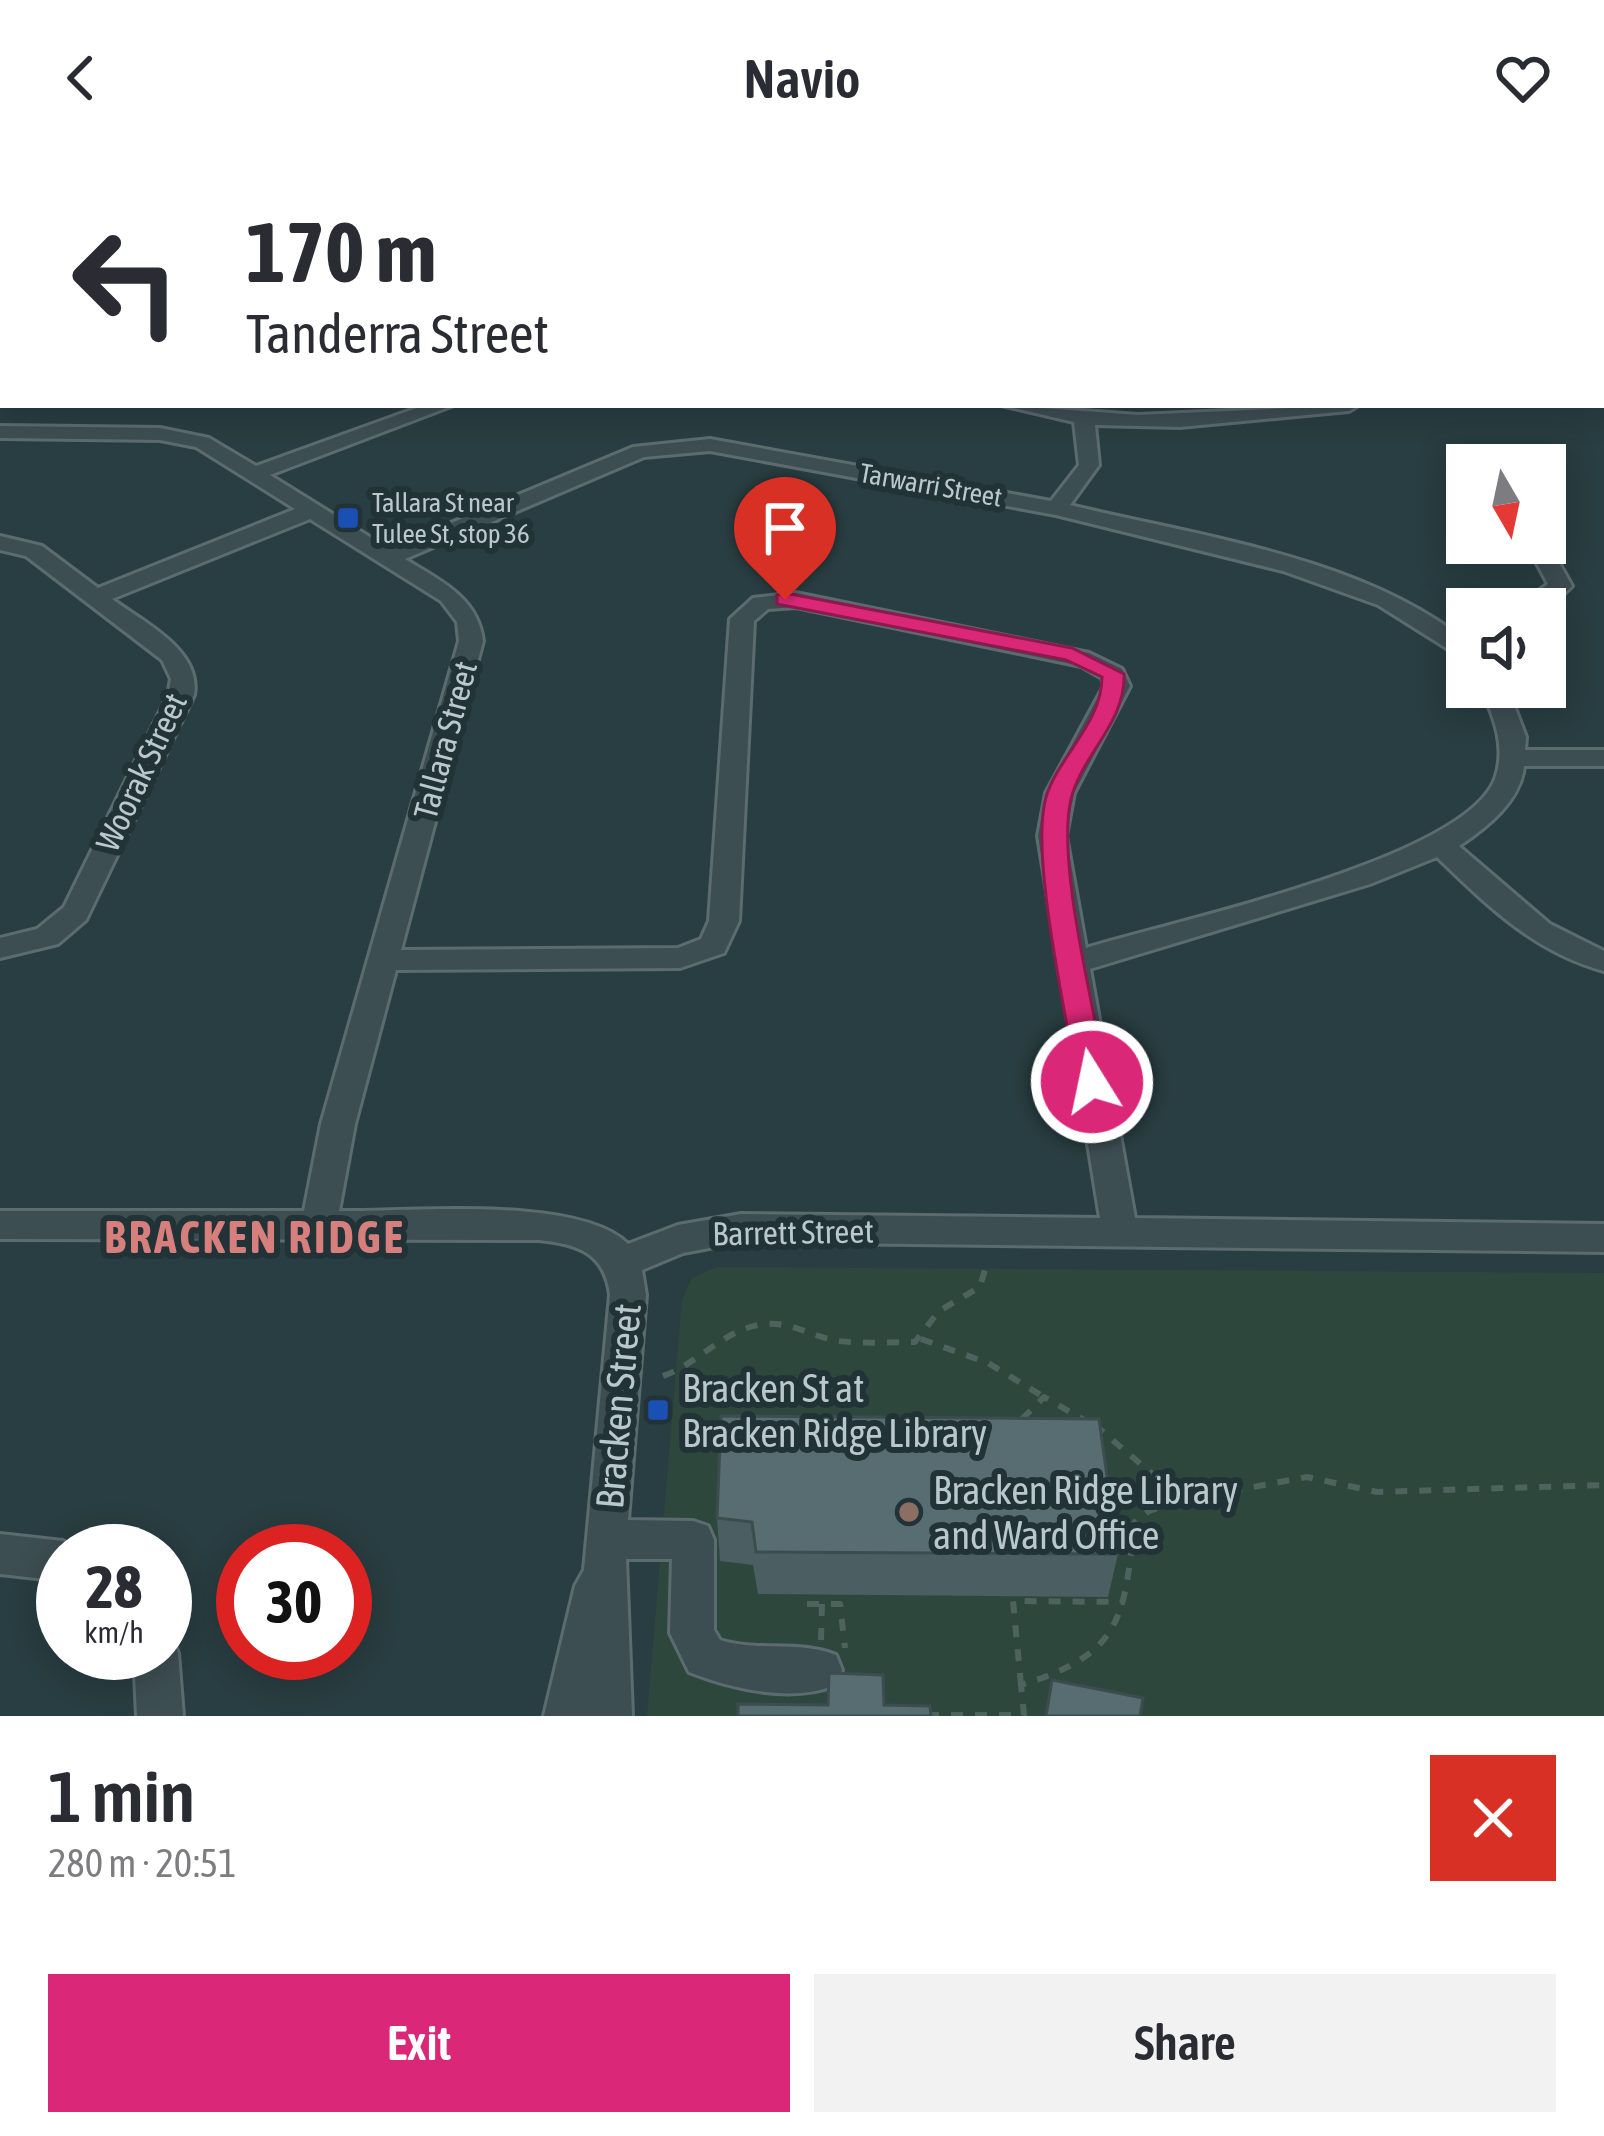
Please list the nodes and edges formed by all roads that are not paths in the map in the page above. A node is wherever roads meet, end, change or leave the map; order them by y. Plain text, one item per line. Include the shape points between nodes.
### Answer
1 (435, 408) edge
2 (1027, 408) edge
3 (1292, 408) edge
4 (1198, 413) edge
5 (1084, 419) junction
6 (0, 432) edge
7 (254, 474) junction
8 (1057, 508) junction
9 (312, 510) junction
10 (0, 543) edge
11 (388, 557) junction
12 (96, 597) junction
13 (1446, 623) edge
14 (1433, 626) junction
15 (1446, 637) edge
16 (1505, 708) edge
17 (1513, 758) junction
18 (1604, 758) edge
19 (1443, 847) junction
20 (0, 948) edge
21 (386, 960) junction
22 (1604, 961) edge
23 (1071, 964) junction
24 (0, 1225) edge
25 (318, 1228) junction
26 (1120, 1234) junction
27 (1604, 1238) edge
28 (622, 1262) junction
29 (606, 1545) junction
30 (0, 1554) edge
31 (36, 1558) edge
32 (833, 1670) edge
33 (157, 1680) edge
34 (160, 1716) edge
35 (567, 1716) edge
36 (609, 1716) edge

1 - 7 street
2 - 5 street
3 - 4 street
4 - 5 street
5 - 8 street via 1089,465
6 - 7 street, Tallara Street via 173,435 202,442
7 - 9 street, Tallara Street
8 - 11 street, Tarwarri Street via 710,446 668,446
8 - 14 street, Tarwarri Street via 1330,577
9 - 11 street, Tallara Street
9 - 12 street
10 - 12 street, Woorak Street via 34,551
11 - 21 street, Tallara Street via 457,603 471,641
12 - 20 street, Woorak Street via 172,656 184,679 181,695 76,914 47,937
13 - 14 street
14 - 15 street, Tarwarri Street
16 - 17 street
17 - 18 street
17 - 19 street via 1494,803
19 - 22 street via 1518,915 1584,958
19 - 23 street
21 - 23 street via 680,958 727,949 742,619 751,596 1072,655 1113,674 1114,698 1054,813
21 - 25 street, Tallara Street via 338,1124
23 - 26 street
24 - 25 street
25 - 28 street via 565,1228 601,1240
26 - 27 street, Barrett Street
26 - 28 street, Barrett Street via 742,1228 678,1239
28 - 29 street, Bracken Street via 627,1341
29 - 32 street via 693,1540 692,1633 705,1657 739,1668
29 - 35 street, Bracken Street
29 - 36 street, Bracken Street
30 - 31 street
33 - 34 street

